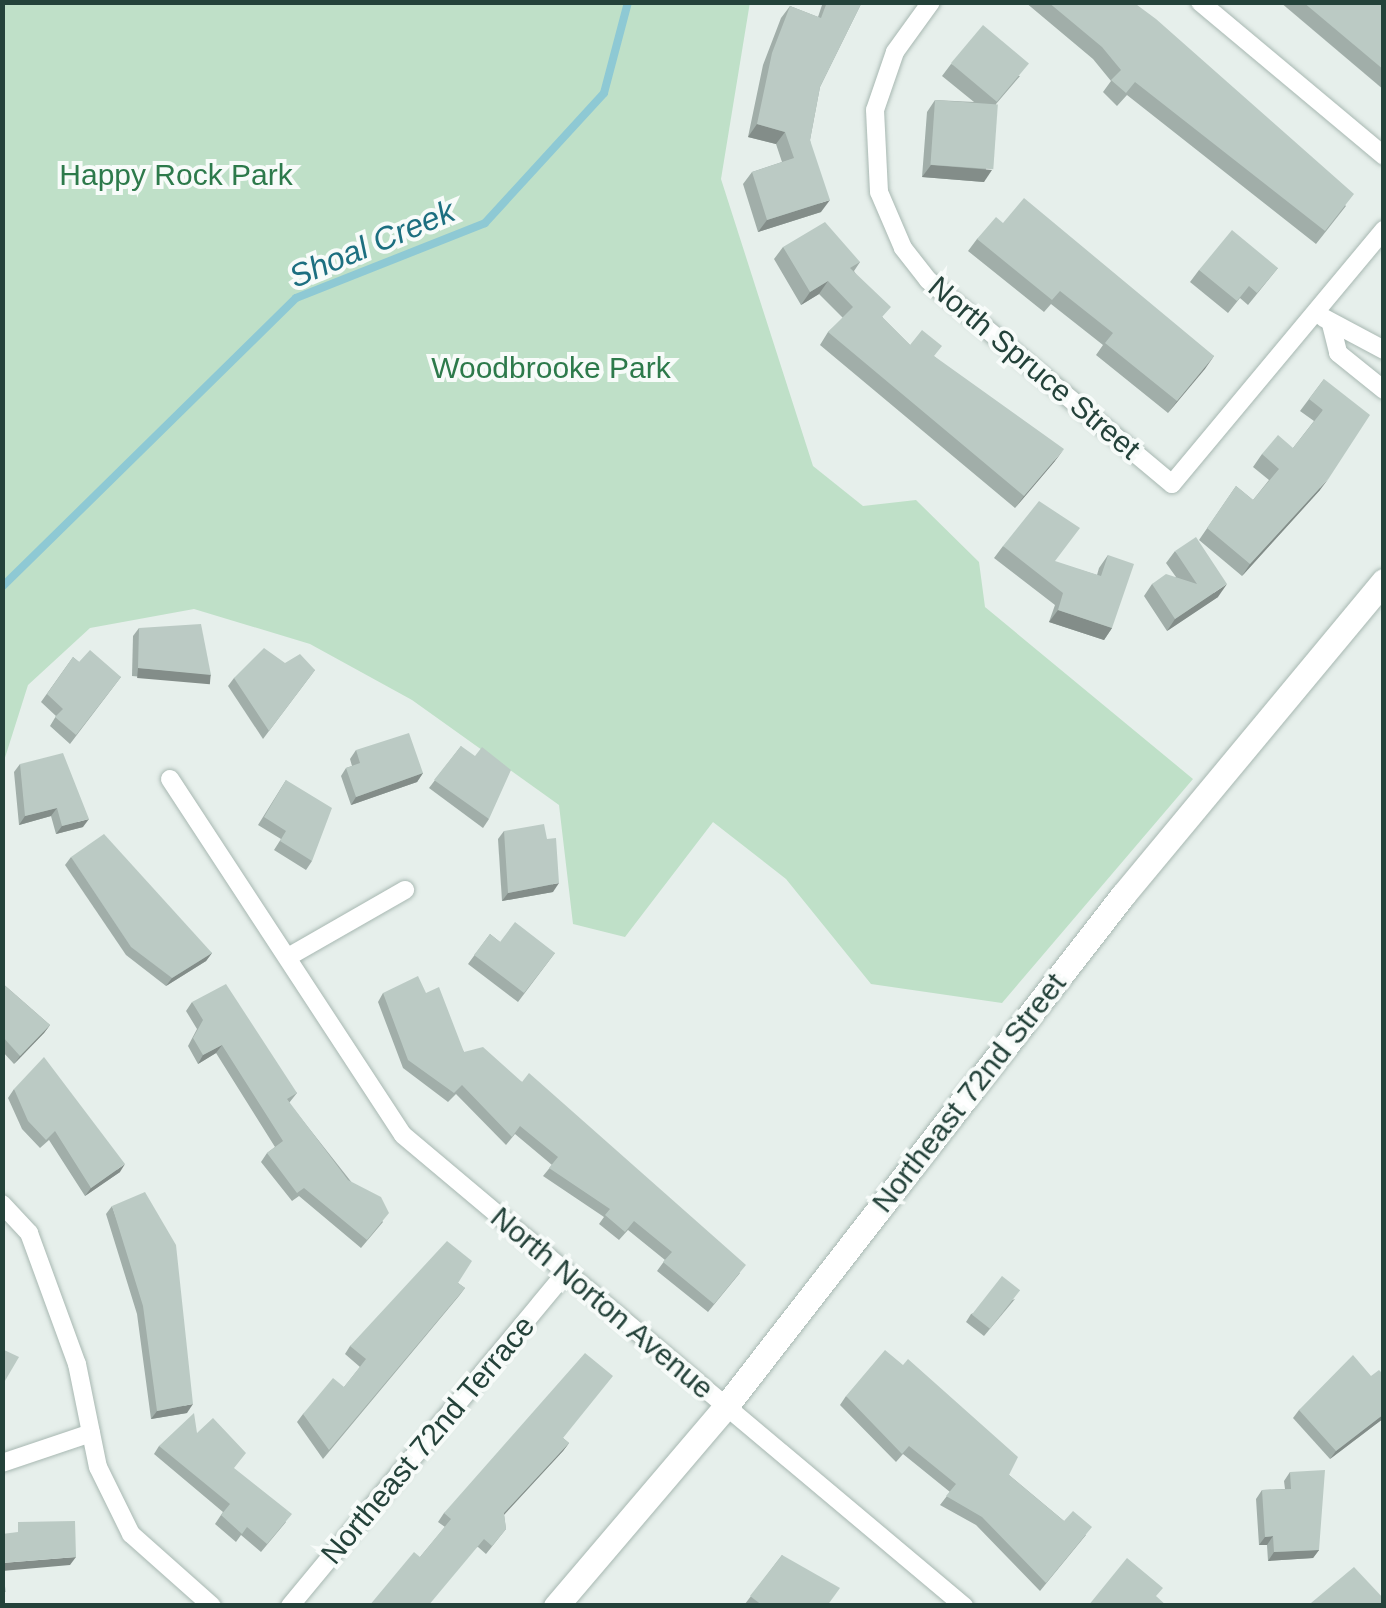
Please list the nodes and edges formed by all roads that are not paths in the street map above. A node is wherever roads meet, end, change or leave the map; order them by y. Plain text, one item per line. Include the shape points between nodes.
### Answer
1 (931, 2) edge
2 (1200, 2) edge
3 (1384, 156) edge
4 (1384, 230) edge
5 (1324, 317) junction
6 (1384, 350) edge
7 (1384, 390) edge
8 (1384, 581) edge
9 (170, 779) dead end
10 (405, 890) dead end
11 (288, 957) junction
12 (2, 1204) edge
13 (565, 1274) junction
14 (726, 1406) junction
15 (91, 1433) junction
16 (2, 1463) edge
17 (212, 1606) edge
18 (290, 1606) edge
19 (556, 1606) edge
20 (964, 1606) edge

1 - 5 street, North Spruce Street via 880,90 878,192 928,280 1172,484
2 - 3 street
4 - 5 street
5 - 6 street
5 - 7 street via 1338,354
8 - 14 main road, Northeast 72nd Street via 1123,895
9 - 11 street, North Norton Avenue
10 - 11 street
11 - 13 street, North Norton Avenue via 403,1136
12 - 15 street via 29,1233 77,1364
13 - 14 street, North Norton Avenue
13 - 18 street, Northeast 72nd Terrace
14 - 19 main road, Northeast 72nd Street
14 - 20 street, North Norton Avenue
15 - 16 street
15 - 17 street via 131,1534

